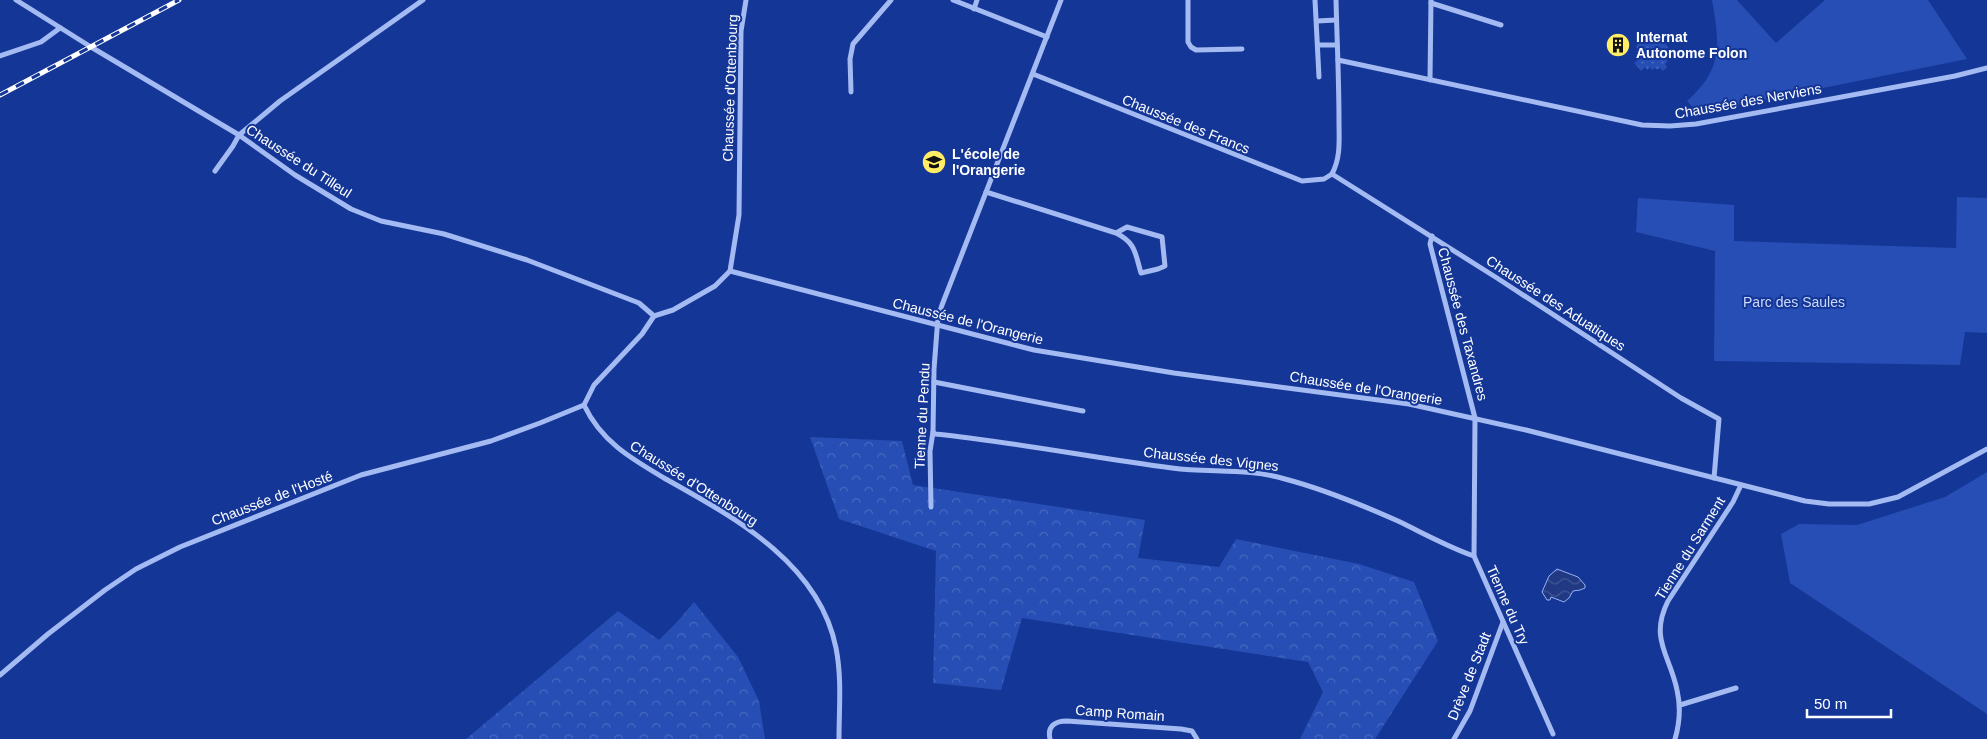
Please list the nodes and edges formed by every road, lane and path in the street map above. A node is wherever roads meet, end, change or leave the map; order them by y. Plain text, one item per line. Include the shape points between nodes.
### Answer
1 (16, 0) edge
2 (423, 0) edge
3 (746, 0) edge
4 (890, 0) edge
5 (953, 0) edge
6 (977, 0) edge
7 (1061, 0) edge
8 (1188, 0) edge
9 (1316, 0) edge
10 (1336, 0) edge
11 (1431, 1) edge
12 (974, 9) junction
13 (1336, 20) junction
14 (1318, 21) junction
15 (1501, 25) dead end
16 (60, 28) junction
17 (1047, 36) junction
18 (1318, 45) junction
19 (1337, 45) junction
20 (1242, 49) dead end
21 (0, 56) edge
22 (1338, 60) junction
23 (1987, 68) edge
24 (1033, 74) junction
25 (1319, 77) dead end
26 (1430, 80) junction
27 (851, 92) dead end
28 (239, 135) junction
29 (215, 171) dead end
30 (1332, 174) junction
31 (986, 192) junction
32 (1116, 232) junction
33 (1432, 236) junction
34 (730, 271) junction
35 (654, 316) junction
36 (938, 325) junction
37 (934, 382) junction
38 (584, 405) junction
39 (1083, 411) dead end
40 (1475, 418) junction
41 (933, 432) junction
42 (1987, 449) edge
43 (1714, 478) junction
44 (1741, 485) junction
45 (931, 508) dead end
46 (1474, 556) junction
47 (1503, 622) junction
48 (0, 675) edge
49 (1736, 688) dead end
50 (1680, 705) junction
51 (1553, 734) dead end
52 (839, 739) edge
53 (1050, 739) edge
54 (1197, 739) edge
55 (1454, 739) edge
56 (1675, 739) edge

1 - 16 street, Chaussée du Tilleul
2 - 28 street via 280,101
3 - 34 street, Chaussée d'Ottenbourg via 741,31 739,215
4 - 27 street via 854,44 850,60
5 - 12 street
6 - 12 street
7 - 17 street, Tienne du Pendu
8 - 20 street via 1188,42 1191,47 1196,50
9 - 14 street
10 - 13 street
11 - 15 street
11 - 26 street
12 - 17 street
13 - 14 street
13 - 19 street
14 - 18 street
16 - 21 street via 41,42
16 - 28 street, Chaussée du Tilleul
17 - 24 street, Tienne du Pendu
18 - 19 street
18 - 25 street
19 - 22 street
22 - 26 street, Chaussée des Nerviens
22 - 30 street via 1339,154
23 - 26 street, Chaussée des Nerviens via 1696,124 1670,126 1623,122
24 - 30 street, Chaussée des Francs via 1302,181 1324,179
24 - 31 street, Tienne du Pendu
28 - 29 street
28 - 35 street, Chaussée du Tilleul via 329,197 365,215 399,226 451,236 527,260 639,303
30 - 33 street, Chaussée des Aduatiques
31 - 32 street
31 - 36 street, Tienne du Pendu via 942,305
32 - 32 street via 1128,227 1162,237 1164,266 1141,273 1132,244
33 - 40 street, Chaussée des Taxandres via 1430,244
33 - 43 street, Chaussée des Aduatiques via 1719,419
34 - 35 street via 715,286 672,310
34 - 36 street, Chaussée de l'Orangerie
35 - 38 street via 642,334 594,385
36 - 37 street, Tienne du Pendu
36 - 40 street, Chaussée de l'Orangerie via 1058,355 1409,404
37 - 39 street
37 - 41 street, Tienne du Pendu
38 - 48 street, Chaussée de l'Hosté via 476,445 361,475 180,546 105,590
38 - 52 street, Chaussée d'Ottenbourg via 596,427 626,455 720,509 757,535 810,588 823,609 836,649
40 - 43 street, Chaussée de l'Orangerie
40 - 46 street, Tienne du Try
41 - 45 street, Tienne du Pendu
41 - 46 street, Chaussée des Vignes via 1174,468 1276,476 1380,514
42 - 44 street, Chaussée de l'Orangerie via 1898,497 1869,504 1805,501
43 - 44 street, Chaussée de l'Orangerie
44 - 50 street, Tienne du Sarment via 1668,601 1661,620 1661,642
46 - 47 street, Tienne du Try
47 - 51 street, Tienne du Try
47 - 55 street, Drève de Stadt via 1477,695
49 - 50 street
50 - 56 street, Tienne du Sarment
53 - 54 street, Camp Romain via 1049,731 1053,724 1067,721 1181,729 1192,732

